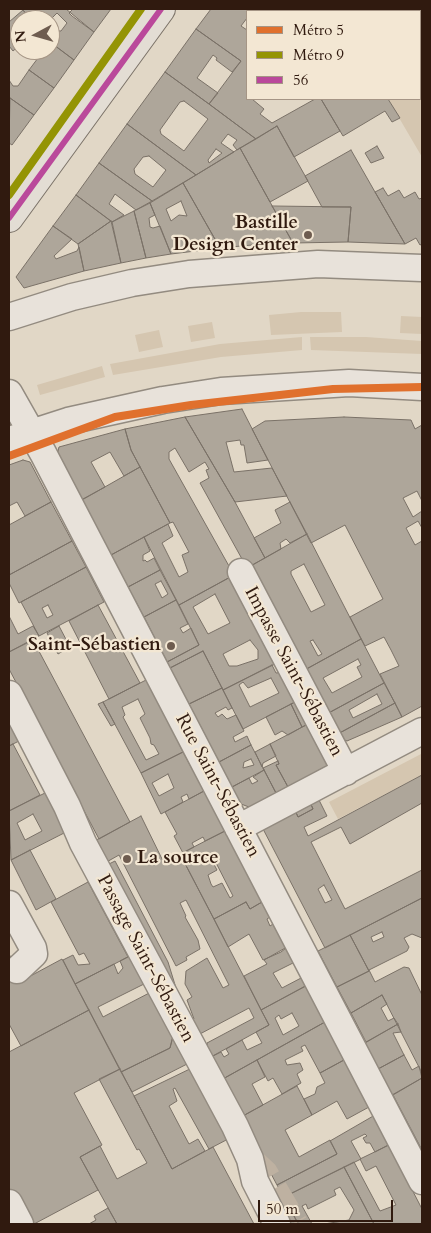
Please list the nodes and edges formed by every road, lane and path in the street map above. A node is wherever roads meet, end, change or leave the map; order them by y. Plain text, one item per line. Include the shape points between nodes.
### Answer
1 (161, 9) edge
2 (9, 218) edge
3 (422, 268) edge
4 (12, 312) edge
5 (422, 387) edge
6 (9, 393) edge
7 (20, 436) edge
8 (241, 572) dead end
9 (9, 694) edge
10 (422, 731) edge
11 (346, 772) junction
12 (238, 828) junction
13 (9, 904) edge
14 (17, 970) dead end
15 (422, 1181) edge
16 (9, 1203) edge
17 (20, 1224) edge
18 (277, 1224) edge

1 - 2 main road
3 - 4 street via 318,264 244,268 132,283
5 - 7 street via 349,383 221,390 94,414
6 - 7 street, Rue Saint-Sébastien
7 - 12 street, Rue Saint-Sébastien
8 - 11 street, Impasse Saint-Sébastien
9 - 18 street, Passage Saint-Sébastien via 68,806 83,844 235,1126 250,1159 255,1182
10 - 11 street
11 - 12 street
12 - 15 street, Rue Saint-Sébastien
13 - 14 street via 34,954
16 - 17 street

